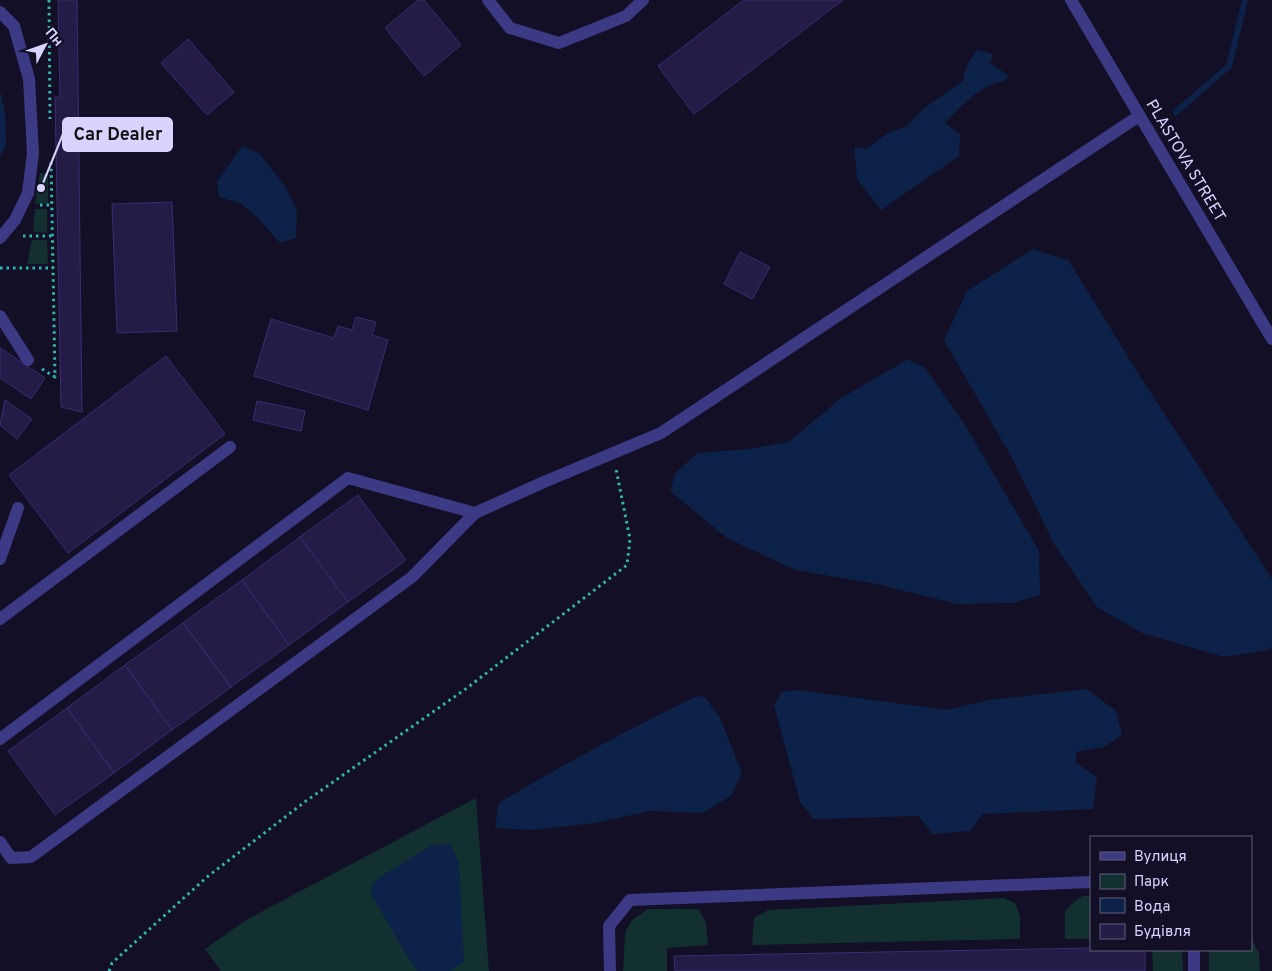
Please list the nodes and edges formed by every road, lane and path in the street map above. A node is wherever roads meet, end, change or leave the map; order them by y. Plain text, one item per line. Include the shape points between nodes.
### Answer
1 (49, 0) edge
2 (488, 0) edge
3 (644, 0) edge
4 (1071, 0) edge
5 (0, 12) edge
6 (1139, 116) junction
7 (50, 126) dead end
8 (51, 155) dead end
9 (52, 236) junction
10 (1, 237) edge
11 (0, 268) edge
12 (53, 268) junction
13 (0, 316) edge
14 (1272, 339) edge
15 (28, 360) joint
16 (230, 447) dead end
17 (612, 454) junction
18 (18, 508) dead end
19 (475, 513) junction
20 (0, 560) edge
21 (0, 619) edge
22 (0, 740) edge
23 (0, 842) edge
24 (1090, 882) edge
25 (1194, 951) edge
26 (109, 971) edge
27 (610, 971) edge
28 (1194, 971) edge

1 - 7 path
2 - 3 street via 510,28 559,43 626,16
4 - 6 street, PLASTOVA STREET
5 - 10 street via 14,26 29,79 33,153 28,193 15,220
6 - 14 street, PLASTOVA STREET
6 - 17 street via 661,433
8 - 9 path
9 - 10 path
9 - 12 path
11 - 12 path
12 - 15 path via 55,377
13 - 15 street
16 - 21 street
17 - 19 street
17 - 26 path via 630,539 627,565 468,688 306,802 207,877 112,963
18 - 20 street
19 - 22 street via 348,478
19 - 23 street via 412,578 31,857 11,858
24 - 27 street via 630,900 609,926
25 - 28 street

